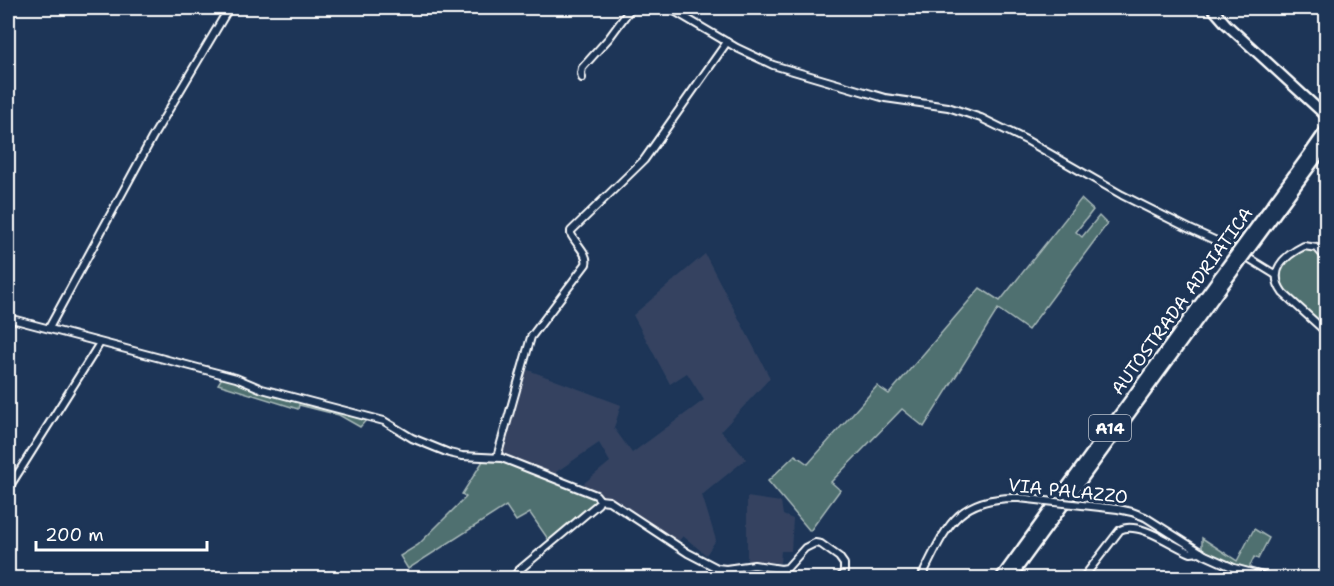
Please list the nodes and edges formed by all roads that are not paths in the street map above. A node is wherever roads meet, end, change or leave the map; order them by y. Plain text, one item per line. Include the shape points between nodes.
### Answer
1 (229, 8) edge
2 (631, 8) edge
3 (669, 8) edge
4 (1212, 8) edge
5 (727, 42) junction
6 (582, 78) dead end
7 (1323, 113) edge
8 (1326, 130) edge
9 (1326, 143) edge
10 (1313, 156) junction
11 (1326, 258) edge
12 (1276, 275) junction
13 (1223, 278) junction
14 (8, 318) edge
15 (50, 328) junction
16 (1326, 332) edge
17 (100, 343) junction
18 (497, 457) junction
19 (8, 489) edge
20 (600, 500) junction
21 (1200, 552) junction
22 (514, 579) edge
23 (840, 579) edge
24 (921, 579) edge
25 (1001, 579) edge
26 (1010, 579) edge
27 (1083, 579) edge
28 (1270, 579) edge

1 - 15 street via 152,138
2 - 6 street via 582,68
3 - 5 street
4 - 7 main road
5 - 12 street via 773,65 885,98 948,107 981,118 1122,195 1232,248
5 - 18 street via 644,160 572,231 586,264 531,336
8 - 10 highway, AUTOSTRADA ADRIATICA / A14
9 - 10 highway, AUTOSTRADA ADRIATICA / A14
10 - 13 highway, AUTOSTRADA ADRIATICA / A14, bridge
11 - 12 street via 1317,248 1304,246 1281,264
12 - 16 street via 1283,293
13 - 25 highway, AUTOSTRADA ADRIATICA / A14
13 - 26 highway, AUTOSTRADA ADRIATICA / A14
14 - 15 street
15 - 17 street
17 - 18 street via 384,421 449,453
17 - 19 street
18 - 20 street via 596,495
20 - 22 street via 518,571
20 - 23 street via 609,501 717,568 787,568 814,543 839,557 844,564
21 - 24 street, VIA PALAZZO, bridge via 1132,512 1019,498 985,501 966,508 940,539
21 - 27 street via 1191,553 1139,529 1125,527
21 - 28 street

